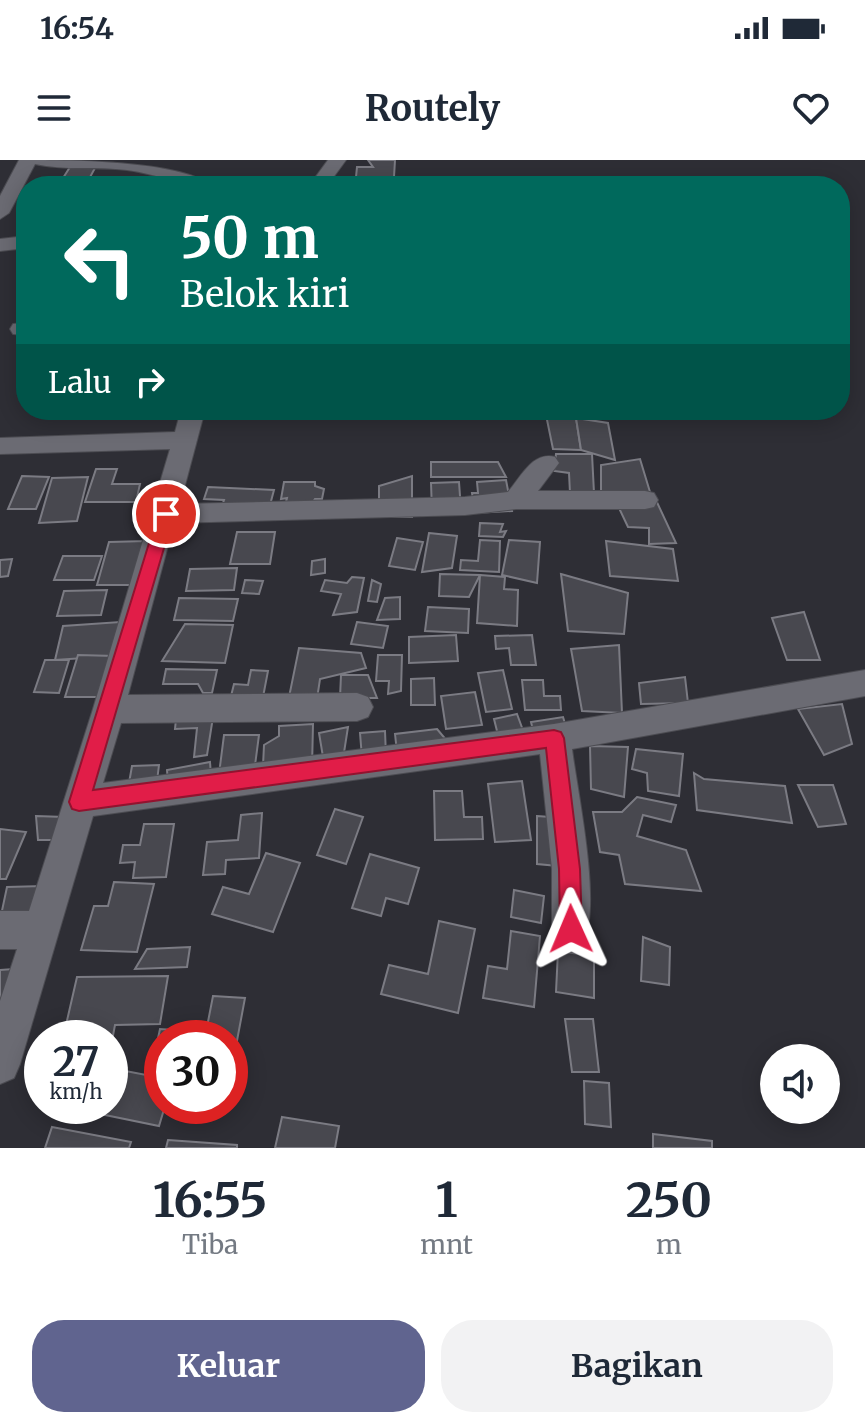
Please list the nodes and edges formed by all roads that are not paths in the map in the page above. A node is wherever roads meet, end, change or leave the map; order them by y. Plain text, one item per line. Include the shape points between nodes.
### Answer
1 (40, 160) edge
2 (149, 163) edge
3 (178, 166) edge
4 (16, 183) edge
5 (0, 213) edge
6 (189, 425) edge
7 (0, 446) edge
8 (546, 463) dead end
9 (516, 500) junction
10 (645, 500) dead end
11 (166, 514) junction
12 (865, 683) edge
13 (357, 707) dead end
14 (109, 709) junction
15 (554, 738) junction
16 (79, 802) junction
17 (571, 929) dead end
18 (0, 930) edge
19 (39, 930) junction
20 (0, 1064) edge

1 - 2 street
2 - 3 street
4 - 5 street
6 - 7 street
6 - 11 street
8 - 9 street
9 - 10 street
9 - 11 street
11 - 14 street
12 - 15 street
13 - 14 street
14 - 16 street
15 - 16 street
15 - 17 street via 570,869
16 - 19 street
18 - 19 street
19 - 20 street

